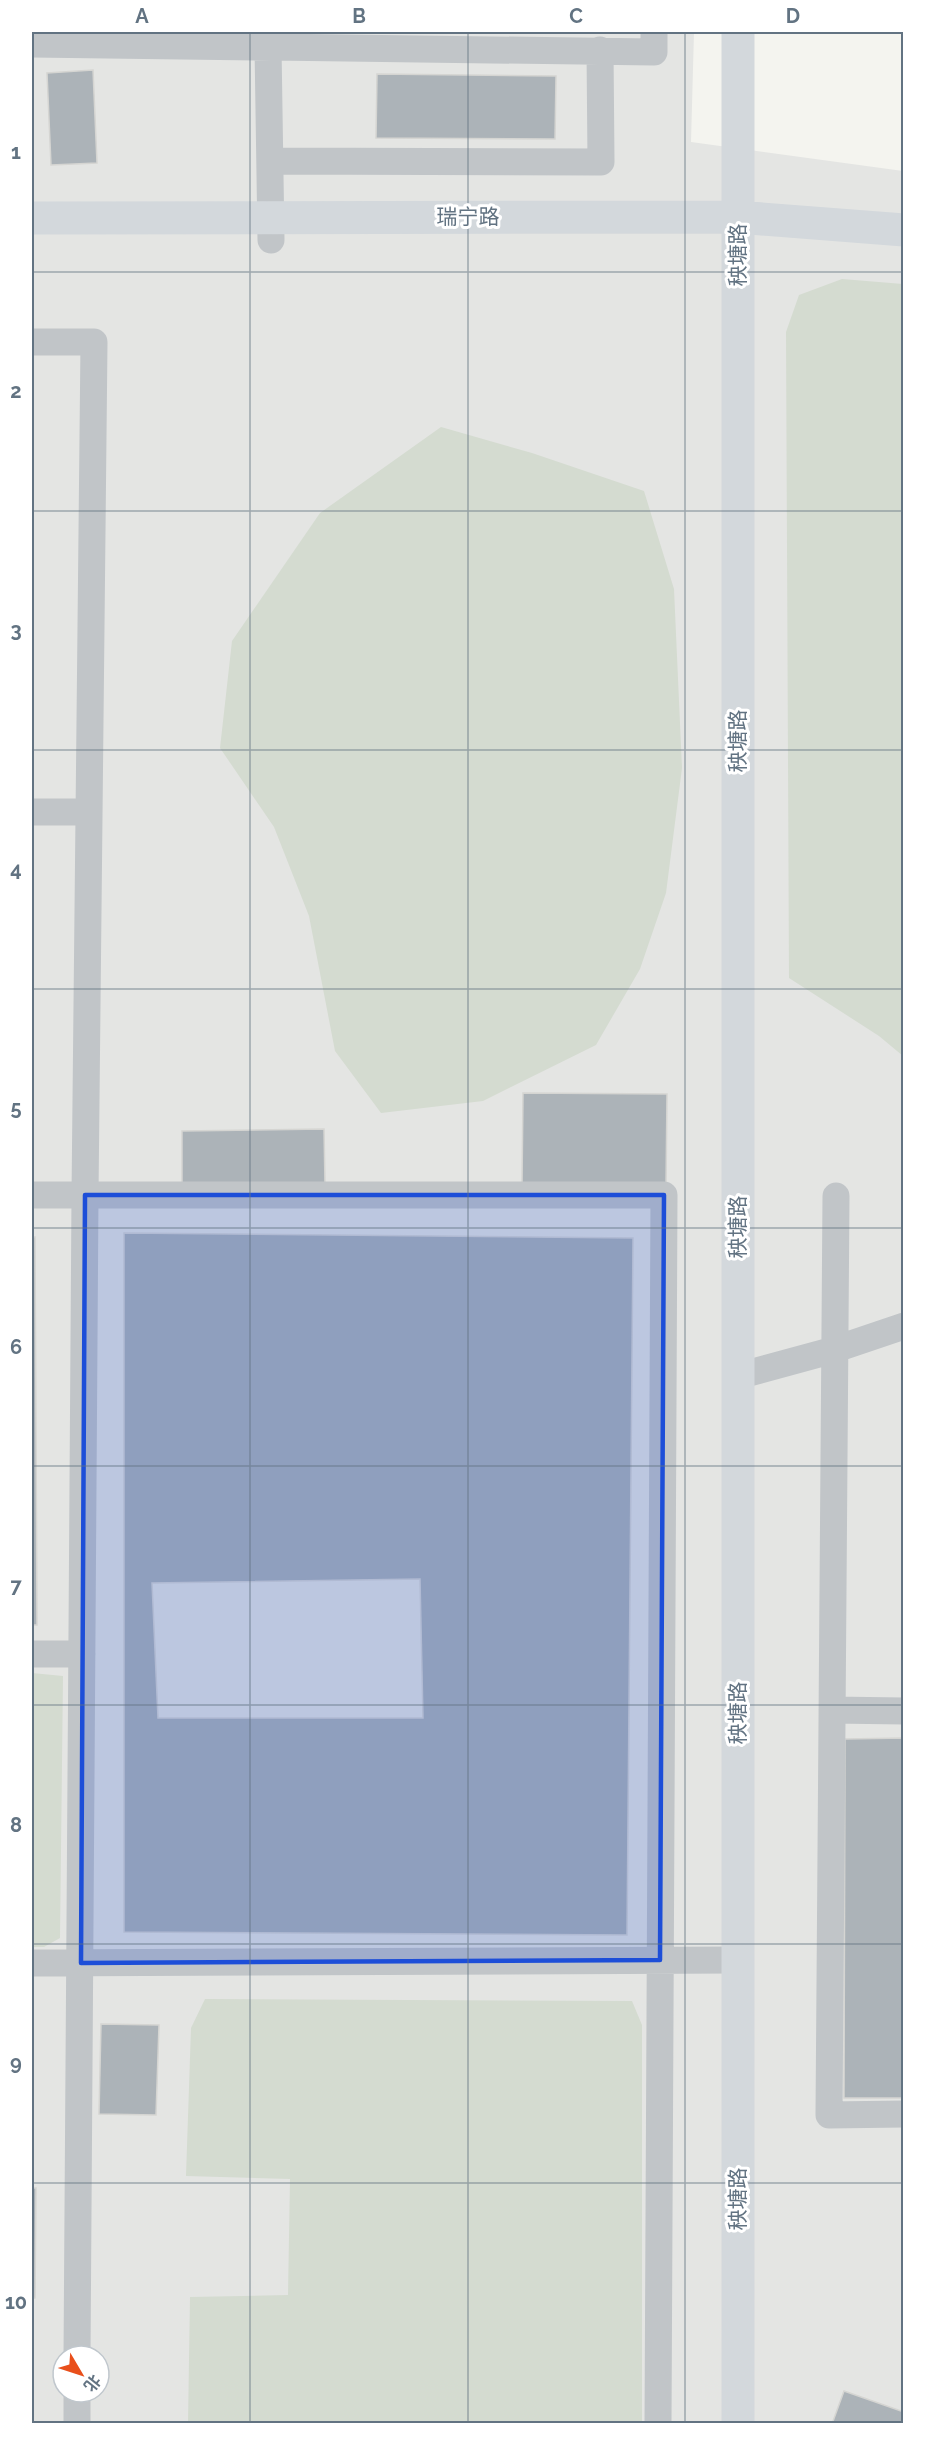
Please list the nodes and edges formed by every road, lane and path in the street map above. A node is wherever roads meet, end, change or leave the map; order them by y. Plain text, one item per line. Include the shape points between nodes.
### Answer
1 (654, 32) edge
2 (738, 32) edge
3 (32, 44) edge
4 (268, 46) junction
5 (600, 50) junction
6 (270, 161) junction
7 (32, 218) edge
8 (738, 228) junction
9 (271, 229) junction
10 (903, 230) edge
11 (32, 241) edge
12 (903, 249) edge
13 (32, 342) edge
14 (32, 812) edge
15 (89, 812) junction
16 (32, 1195) edge
17 (85, 1195) junction
18 (836, 1196) dead end
19 (903, 1326) edge
20 (835, 1350) junction
21 (738, 1376) junction
22 (32, 1654) edge
23 (82, 1654) junction
24 (832, 1710) junction
25 (903, 1711) edge
26 (660, 1960) junction
27 (738, 1960) junction
28 (32, 1963) edge
29 (81, 1963) junction
30 (903, 2114) edge
31 (77, 2344) edge
32 (77, 2404) edge
33 (76, 2424) edge
34 (658, 2424) edge
35 (738, 2424) edge

1 - 5 street via 654,52
2 - 8 main road, 秧塘路
3 - 4 street
4 - 5 street
4 - 6 street
5 - 6 street via 601,162
6 - 9 street
7 - 9 main road, 瑞宁路
8 - 9 main road, 瑞宁路
8 - 10 main road, 瑞宁路
8 - 12 main road, 瑞宁路
8 - 21 main road, 秧塘路
9 - 11 main road, 瑞宁路
13 - 15 street via 94,342
14 - 15 street
15 - 17 street
16 - 17 street
17 - 23 street
17 - 26 street via 664,1195
18 - 20 street
19 - 20 street
20 - 21 street
20 - 24 street
21 - 27 main road, 秧塘路
22 - 23 street
23 - 29 street
24 - 25 street
24 - 30 street via 829,2115
26 - 27 street
26 - 29 street
26 - 34 street
27 - 35 main road, 秧塘路
28 - 29 street
29 - 31 street
32 - 33 street

